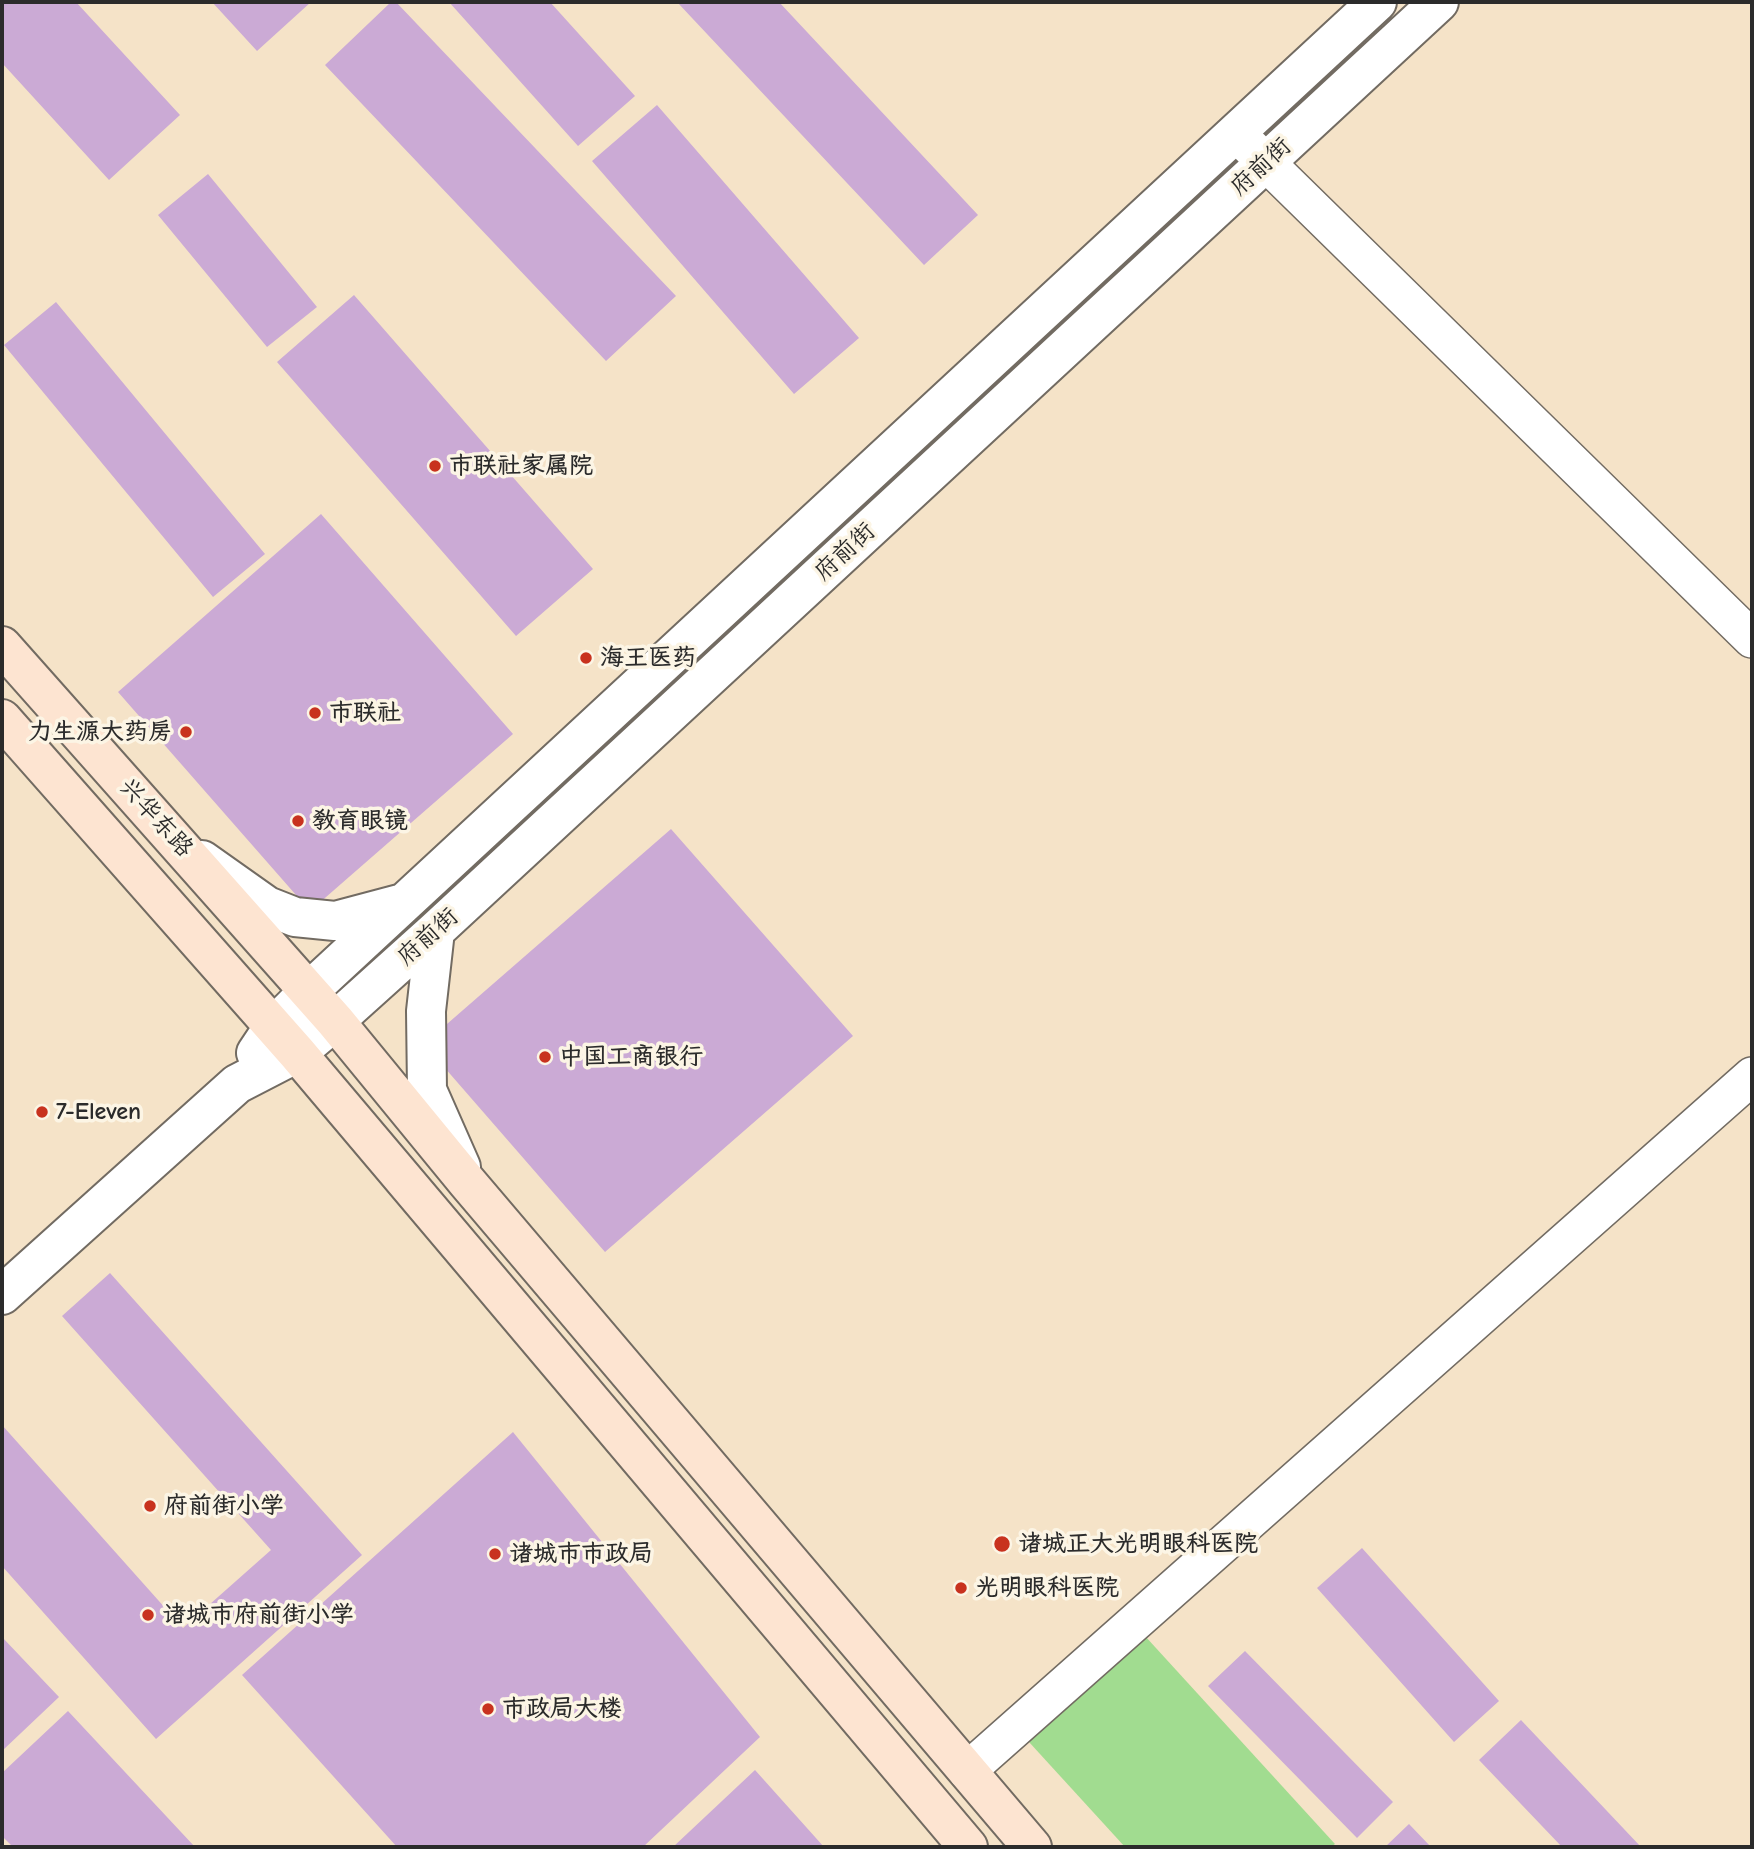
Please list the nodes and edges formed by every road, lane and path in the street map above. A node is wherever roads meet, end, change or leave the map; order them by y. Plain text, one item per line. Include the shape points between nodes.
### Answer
1 (1377, 2) edge
2 (1439, 2) edge
3 (1236, 133) junction
4 (1266, 163) junction
5 (1752, 639) edge
6 (2, 646) edge
7 (2, 719) edge
8 (178, 843) junction
9 (404, 903) junction
10 (435, 930) junction
11 (308, 992) junction
12 (335, 1021) junction
13 (285, 1039) junction
14 (1752, 1076) edge
15 (467, 1182) junction
16 (2, 1295) edge
17 (967, 1771) junction
18 (968, 1847) edge
19 (1032, 1847) edge

1 - 3 street, 府前街
2 - 4 street, 府前街
3 - 4 street
3 - 9 street, 府前街
4 - 5 street
4 - 10 street, 府前街
6 - 8 main road, 兴华东路
7 - 13 main road
8 - 9 street via 267,906 295,916 335,921
8 - 11 main road, 兴华东路
9 - 11 street, 府前街
10 - 12 street, 府前街
10 - 15 street via 426,1011 427,1090
11 - 12 main road, 兴华东路
11 - 13 street, 府前街
12 - 13 street, 府前街
12 - 15 main road, 兴华东路
13 - 16 street, 府前街
13 - 18 main road
14 - 17 street
15 - 17 main road, 兴华东路
17 - 19 main road, 兴华东路

